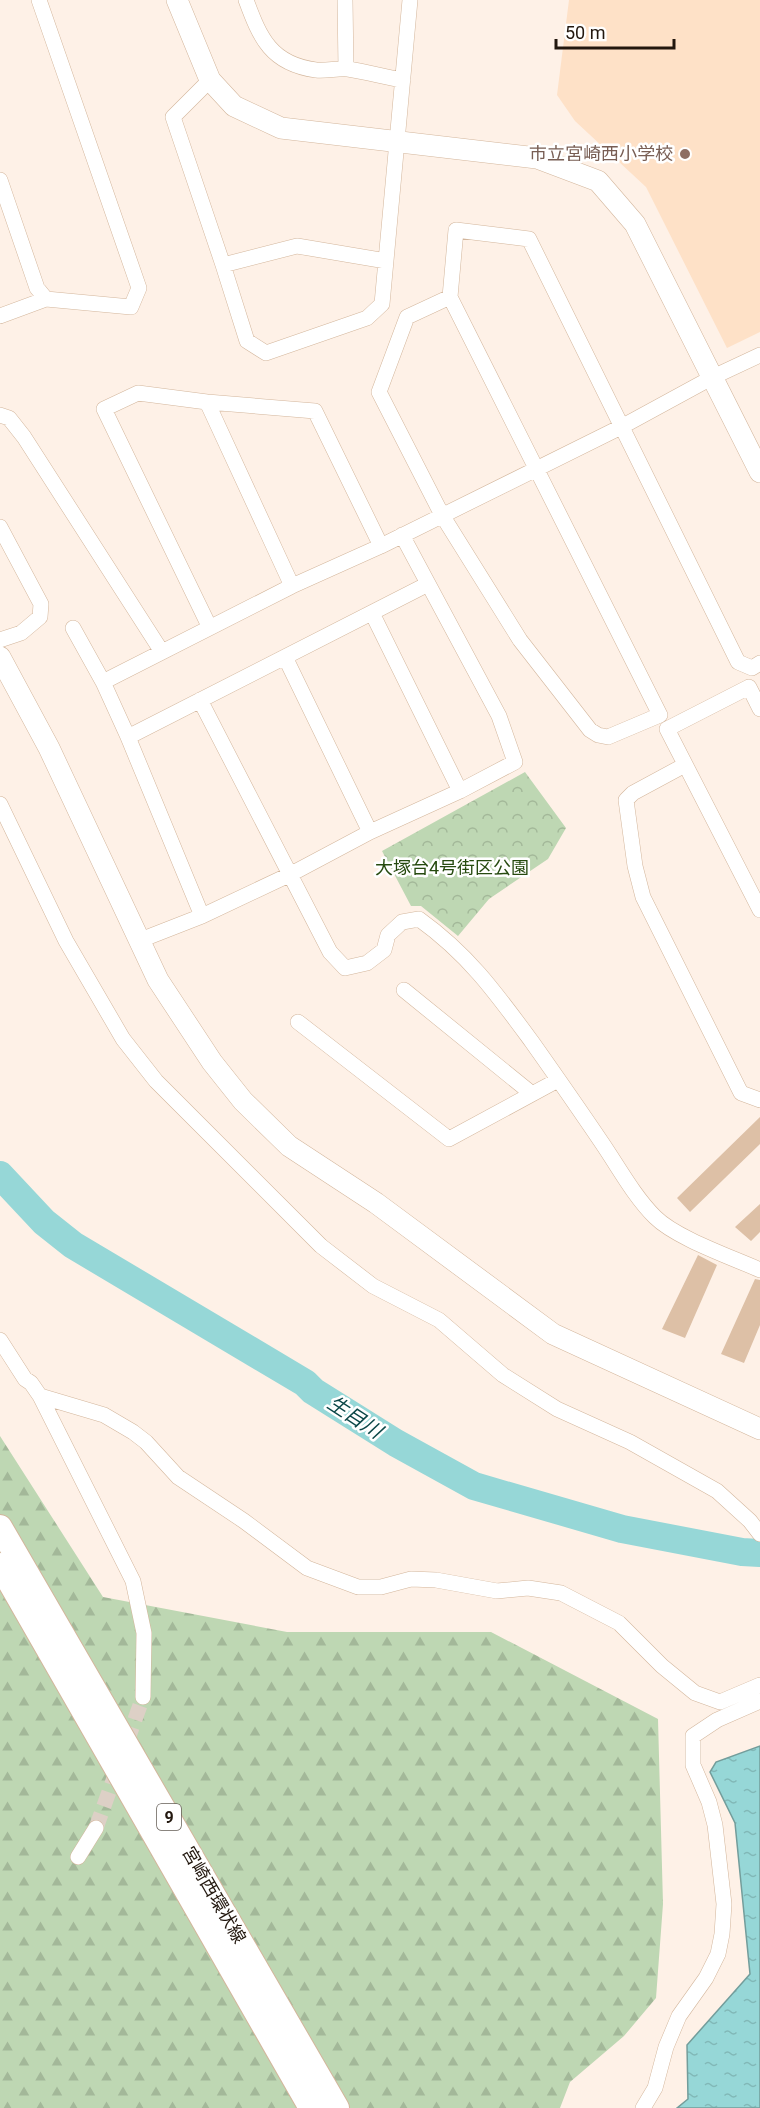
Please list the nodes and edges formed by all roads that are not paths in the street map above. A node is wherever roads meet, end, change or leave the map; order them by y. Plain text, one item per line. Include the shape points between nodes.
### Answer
1 (39, 0) edge
2 (177, 0) edge
3 (246, 0) edge
4 (345, 0) edge
5 (410, 0) edge
6 (346, 69) junction
7 (210, 80) junction
8 (403, 80) junction
9 (398, 143) junction
10 (0, 180) edge
11 (386, 261) junction
12 (223, 265) junction
13 (450, 297) junction
14 (46, 299) junction
15 (0, 316) edge
16 (760, 355) edge
17 (713, 377) junction
18 (207, 402) junction
19 (0, 415) edge
20 (623, 426) junction
21 (536, 468) junction
22 (760, 472) edge
23 (442, 515) junction
24 (0, 527) edge
25 (402, 535) junction
26 (381, 546) junction
27 (428, 584) junction
28 (292, 586) junction
29 (372, 613) junction
30 (209, 626) junction
31 (73, 628) dead end
32 (0, 640) edge
33 (162, 652) junction
34 (0, 657) edge
35 (285, 657) junction
36 (760, 663) edge
37 (103, 682) junction
38 (200, 700) junction
39 (760, 709) edge
40 (128, 736) junction
41 (685, 765) junction
42 (460, 791) junction
43 (0, 804) edge
44 (370, 832) junction
45 (291, 874) junction
46 (760, 910) edge
47 (202, 916) junction
48 (138, 941) junction
49 (404, 990) dead end
50 (298, 1022) dead end
51 (558, 1080) junction
52 (531, 1093) junction
53 (760, 1100) edge
54 (760, 1270) edge
55 (0, 1340) edge
56 (40, 1396) junction
57 (760, 1429) edge
58 (0, 1527) edge
59 (760, 1534) edge
60 (0, 1565) edge
61 (760, 1685) edge
62 (143, 1697) tunnel mouth
63 (760, 1701) edge
64 (96, 1828) tunnel mouth
65 (78, 1857) dead end
66 (311, 2108) edge
67 (337, 2108) edge
68 (643, 2108) edge

1 - 14 street via 139,288 131,306
2 - 7 street
3 - 6 street via 261,38 272,51 296,66
4 - 6 street
5 - 8 street
6 - 8 street
7 - 9 street via 234,106 281,128
7 - 12 street via 173,117
8 - 9 street
9 - 11 street
9 - 17 street via 537,158 598,181 634,224
10 - 14 street via 37,288
11 - 12 street via 297,246
11 - 12 street via 382,304 367,318 266,353 247,341
13 - 20 street via 456,230 529,239
13 - 21 street
13 - 23 street via 407,317 380,392
14 - 15 street
16 - 17 street
17 - 20 street
17 - 22 street
18 - 26 street via 315,411
18 - 28 street
18 - 30 street via 138,393 104,409
19 - 33 street via 9,418 24,437
20 - 21 street
20 - 36 street via 738,662 752,668
21 - 23 street
21 - 23 street via 660,715 608,737 590,730 520,640
23 - 25 street
24 - 32 street via 41,604 40,617 21,633
25 - 26 street
25 - 27 street
26 - 28 street
27 - 29 street
27 - 42 street via 499,716 515,762
28 - 30 street
29 - 35 street
29 - 42 street
30 - 33 street
31 - 37 street
33 - 37 street
34 - 48 street via 49,748
35 - 38 street
35 - 44 street
37 - 40 street
38 - 40 street
38 - 45 street
39 - 41 street via 749,687 668,729
40 - 47 street
41 - 46 street
41 - 53 street via 626,800 634,866 643,897 741,1093
42 - 44 street
43 - 59 street via 66,941 123,1039 156,1081 321,1246 373,1286 439,1320 503,1375 557,1409 630,1442 717,1491
44 - 45 street
45 - 47 street
45 - 51 street via 330,952 345,968 367,963 384,950 388,935 402,922 419,919 444,937 498,996
47 - 48 street
48 - 57 street via 158,980 212,1062 243,1101 289,1146 376,1203 554,1334
49 - 52 street
50 - 52 street via 448,1139
51 - 52 street
51 - 54 street via 655,1218 673,1231
55 - 56 street
56 - 61 street via 104,1415 133,1432 178,1477 307,1568 358,1587 381,1587 411,1579 496,1591 528,1588 561,1593 619,1623 695,1693 720,1702
56 - 62 street via 133,1581 144,1633
58 - 67 main road, 宮崎西環状線 / 9
60 - 66 main road, 宮崎西環状線 / 9
63 - 68 street via 717,1720 693,1736 693,1765 716,1825 724,1904 722,1934 718,1954 706,1978 679,2016 655,2088
64 - 65 street

